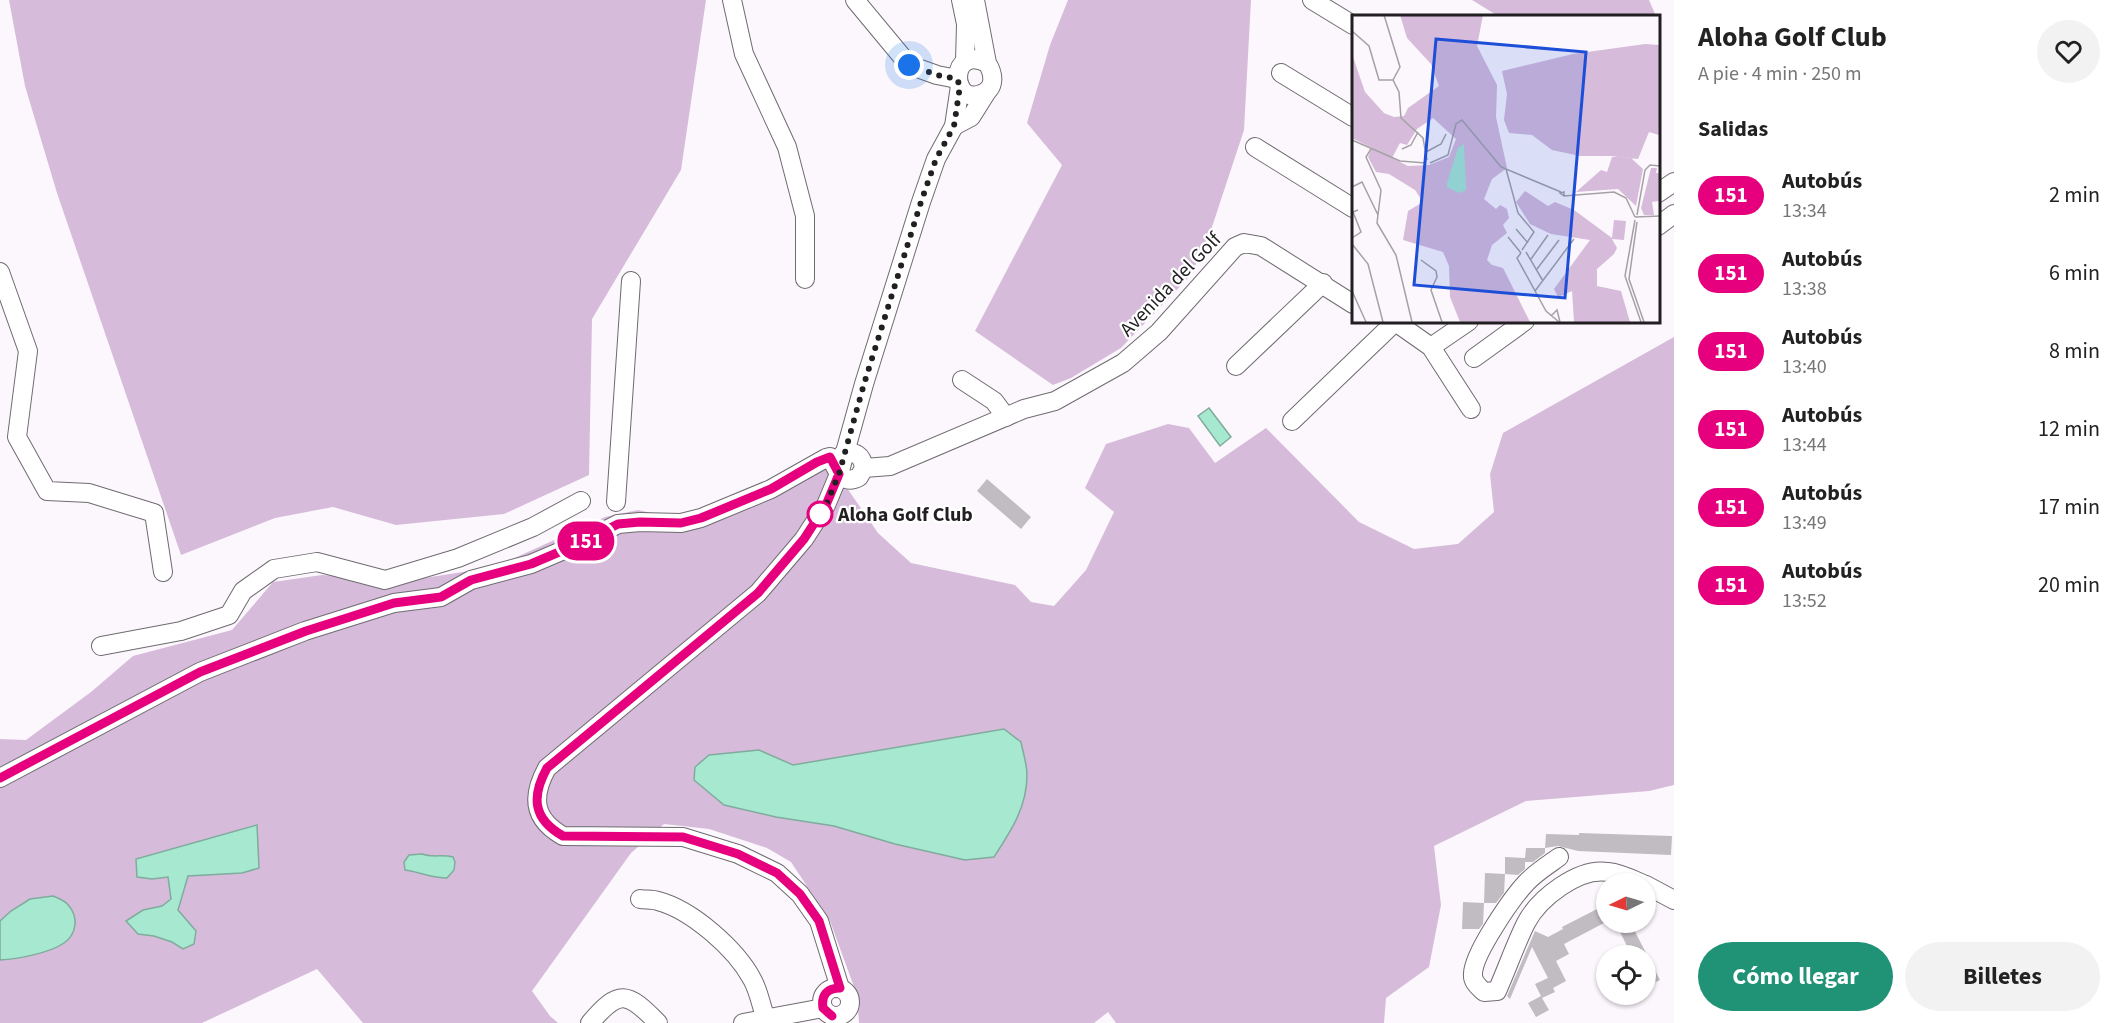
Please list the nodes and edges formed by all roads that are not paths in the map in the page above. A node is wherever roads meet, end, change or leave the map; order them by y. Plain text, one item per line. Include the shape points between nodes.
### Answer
1 (732, 0) edge
2 (855, 0) edge
3 (960, 0) edge
4 (975, 0) edge
5 (1312, 0) edge
6 (1352, 24) edge
7 (987, 63) junction
8 (1281, 73) dead end
9 (961, 76) junction
10 (988, 90) junction
11 (1352, 116) edge
12 (954, 126) junction
13 (1255, 147) dead end
14 (1674, 182) edge
15 (1659, 192) edge
16 (1352, 207) edge
17 (1674, 214) edge
18 (1659, 225) edge
19 (0, 272) edge
20 (805, 279) dead end
21 (631, 281) dead end
22 (1323, 283) junction
23 (1348, 297) edge
24 (1394, 322) edge
25 (1396, 322) edge
26 (1468, 322) edge
27 (1524, 322) edge
28 (1431, 347) junction
29 (1474, 358) dead end
30 (1236, 366) dead end
31 (962, 380) dead end
32 (1471, 409) dead end
33 (1006, 417) junction
34 (1293, 421) dead end
35 (843, 454) junction
36 (864, 468) junction
37 (839, 474) junction
38 (581, 501) dead end
39 (616, 502) dead end
40 (163, 573) dead end
41 (101, 646) dead end
42 (0, 778) edge
43 (1559, 857) dead end
44 (1612, 873) edge
45 (1656, 890) edge
46 (640, 899) dead end
47 (1674, 900) edge
48 (840, 988) junction
49 (823, 1008) junction
50 (766, 1019) junction
51 (845, 1019) edge
52 (590, 1023) edge
53 (658, 1023) edge
54 (743, 1023) edge

1 - 20 street via 744,54 787,147 805,216
2 - 9 street via 909,65 937,75
3 - 9 street via 966,24
4 - 7 street
5 - 6 street
7 - 9 street via 972,59
7 - 10 street via 993,72
8 - 11 street
9 - 10 street via 965,92 980,95
9 - 12 street
10 - 12 street via 971,117
12 - 35 street via 936,159 921,202
13 - 16 street
14 - 15 street
17 - 18 street
19 - 40 street via 28,351 17,437 47,491 89,493 154,513
21 - 39 street
22 - 23 street, Avenida del Golf
22 - 30 street
22 - 33 street, Avenida del Golf via 1262,246 1244,243 1235,247 1159,332 1123,363 1055,400
24 - 34 street
25 - 28 street
26 - 28 street
27 - 29 street
28 - 32 street
31 - 33 street via 994,401
33 - 36 street, Avenida del Golf via 890,466
35 - 36 street via 858,454
35 - 37 street
36 - 37 street via 854,480
37 - 42 street via 830,457 826,458 771,489 701,518 681,523 618,524 531,564 471,580 441,597 394,603 306,631 200,672
37 - 48 street via 826,505 804,539 758,593 547,768 538,783 536,798 546,823 563,836 683,837 738,854 777,873 800,894 819,921
38 - 41 street via 533,527 458,558 385,580 317,562 274,569 243,591 229,615 181,631
43 - 44 street via 1528,881 1506,907 1480,953 1473,974 1476,985 1484,992 1497,991 1526,922 1541,902 1562,885 1585,875
45 - 47 street
46 - 50 street via 657,900 683,911 712,934 752,980
48 - 49 street via 828,990
48 - 51 street via 846,991 851,1003
49 - 50 street
49 - 51 street via 832,1016
50 - 54 street
52 - 53 street via 606,1004 624,998 638,1004

